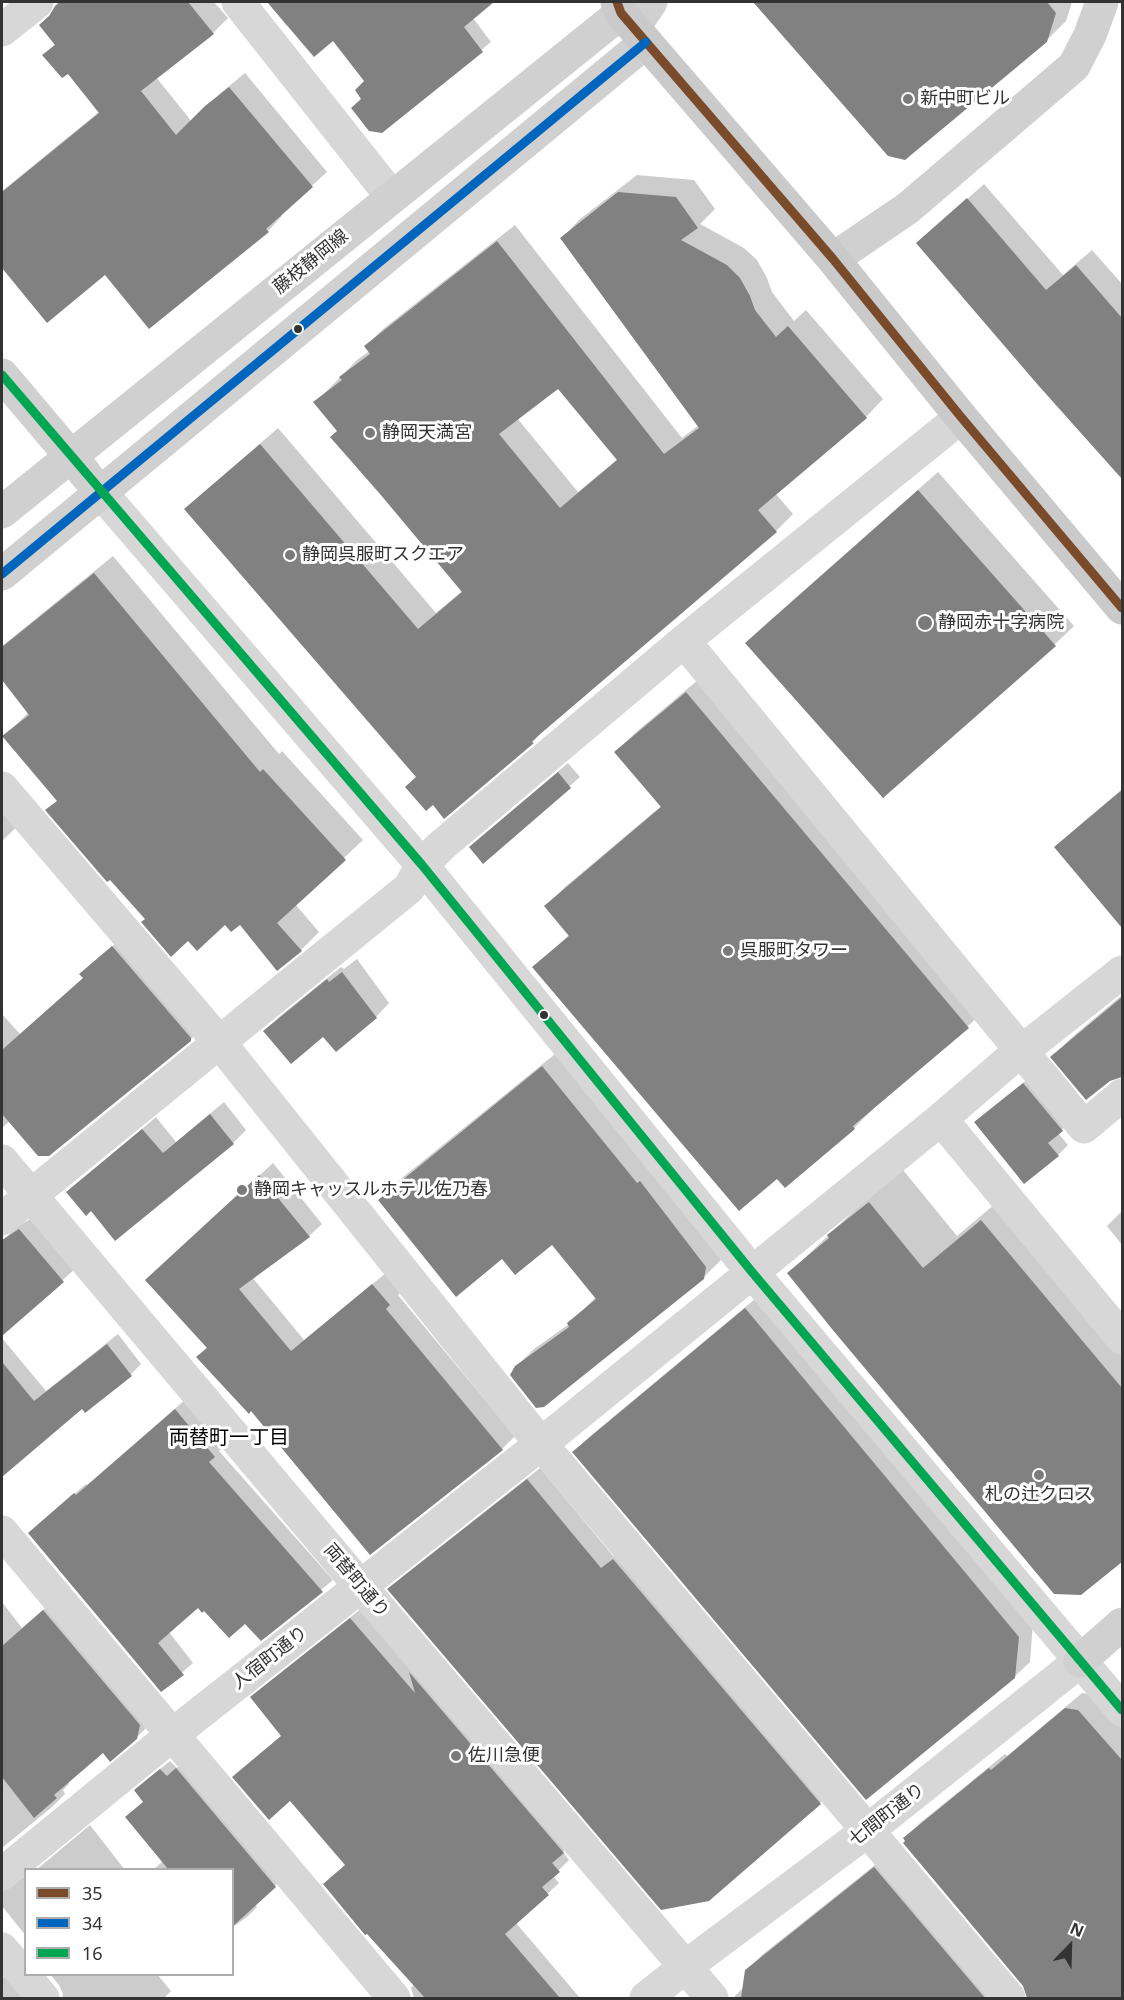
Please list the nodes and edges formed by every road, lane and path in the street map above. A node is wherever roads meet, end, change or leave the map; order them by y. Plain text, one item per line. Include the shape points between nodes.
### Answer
1 (37, 2) edge
2 (238, 2) edge
3 (1102, 2) edge
4 (627, 14) edge
5 (2, 30) edge
6 (392, 196) junction
7 (833, 259) junction
8 (2, 375) edge
9 (961, 417) junction
10 (85, 474) junction
11 (2, 512) edge
12 (2, 573) edge
13 (1122, 608) edge
14 (684, 641) junction
15 (2, 788) edge
16 (422, 865) junction
17 (1122, 972) edge
18 (220, 1043) junction
19 (1020, 1051) junction
20 (1122, 1095) edge
21 (940, 1119) junction
22 (2, 1161) edge
23 (31, 1196) junction
24 (2, 1220) edge
25 (752, 1272) junction
26 (1122, 1338) edge
27 (541, 1444) junction
28 (2, 1532) edge
29 (360, 1586) junction
30 (1122, 1624) edge
31 (1080, 1661) junction
32 (1122, 1710) edge
33 (172, 1735) junction
34 (867, 1831) junction
35 (2, 1874) edge
36 (2, 1949) edge
37 (685, 1966) junction
38 (24, 1975) edge
39 (25, 1976) edge
40 (43, 1998) edge
41 (394, 1998) edge
42 (646, 1998) edge
43 (712, 1998) edge
44 (1009, 1998) edge

1 - 5 street
2 - 6 street
3 - 7 main road via 1074,66 908,207
4 - 6 main road, 藤枝静岡線
4 - 7 main road
4 - 10 main road, 藤枝静岡線
6 - 10 main road, 藤枝静岡線
7 - 9 main road
8 - 10 main road
9 - 13 main road
9 - 14 street
10 - 11 main road, 藤枝静岡線
10 - 12 main road, 藤枝静岡線
10 - 16 street
14 - 16 street
14 - 19 street
15 - 18 street
16 - 18 street via 409,888
16 - 25 street
17 - 19 street, 人宿町通り
18 - 23 street
18 - 27 street
19 - 20 street via 1084,1127
19 - 21 street, 人宿町通り
21 - 25 street, 人宿町通り
21 - 26 street
22 - 23 street, 両替町通り
23 - 24 street
23 - 29 street, 両替町通り
25 - 27 street, 人宿町通り
25 - 31 street
27 - 29 street, 人宿町通り
27 - 34 street
28 - 33 street
29 - 33 street, 人宿町通り
29 - 37 street, 両替町通り
30 - 31 main road, 七間町通り
31 - 32 street
31 - 34 street, 七間町通り
33 - 35 street, 人宿町通り
33 - 41 street
34 - 37 street, 七間町通り
34 - 44 street
36 - 38 street
37 - 42 street, 七間町通り
37 - 43 street, 両替町通り
39 - 40 street

